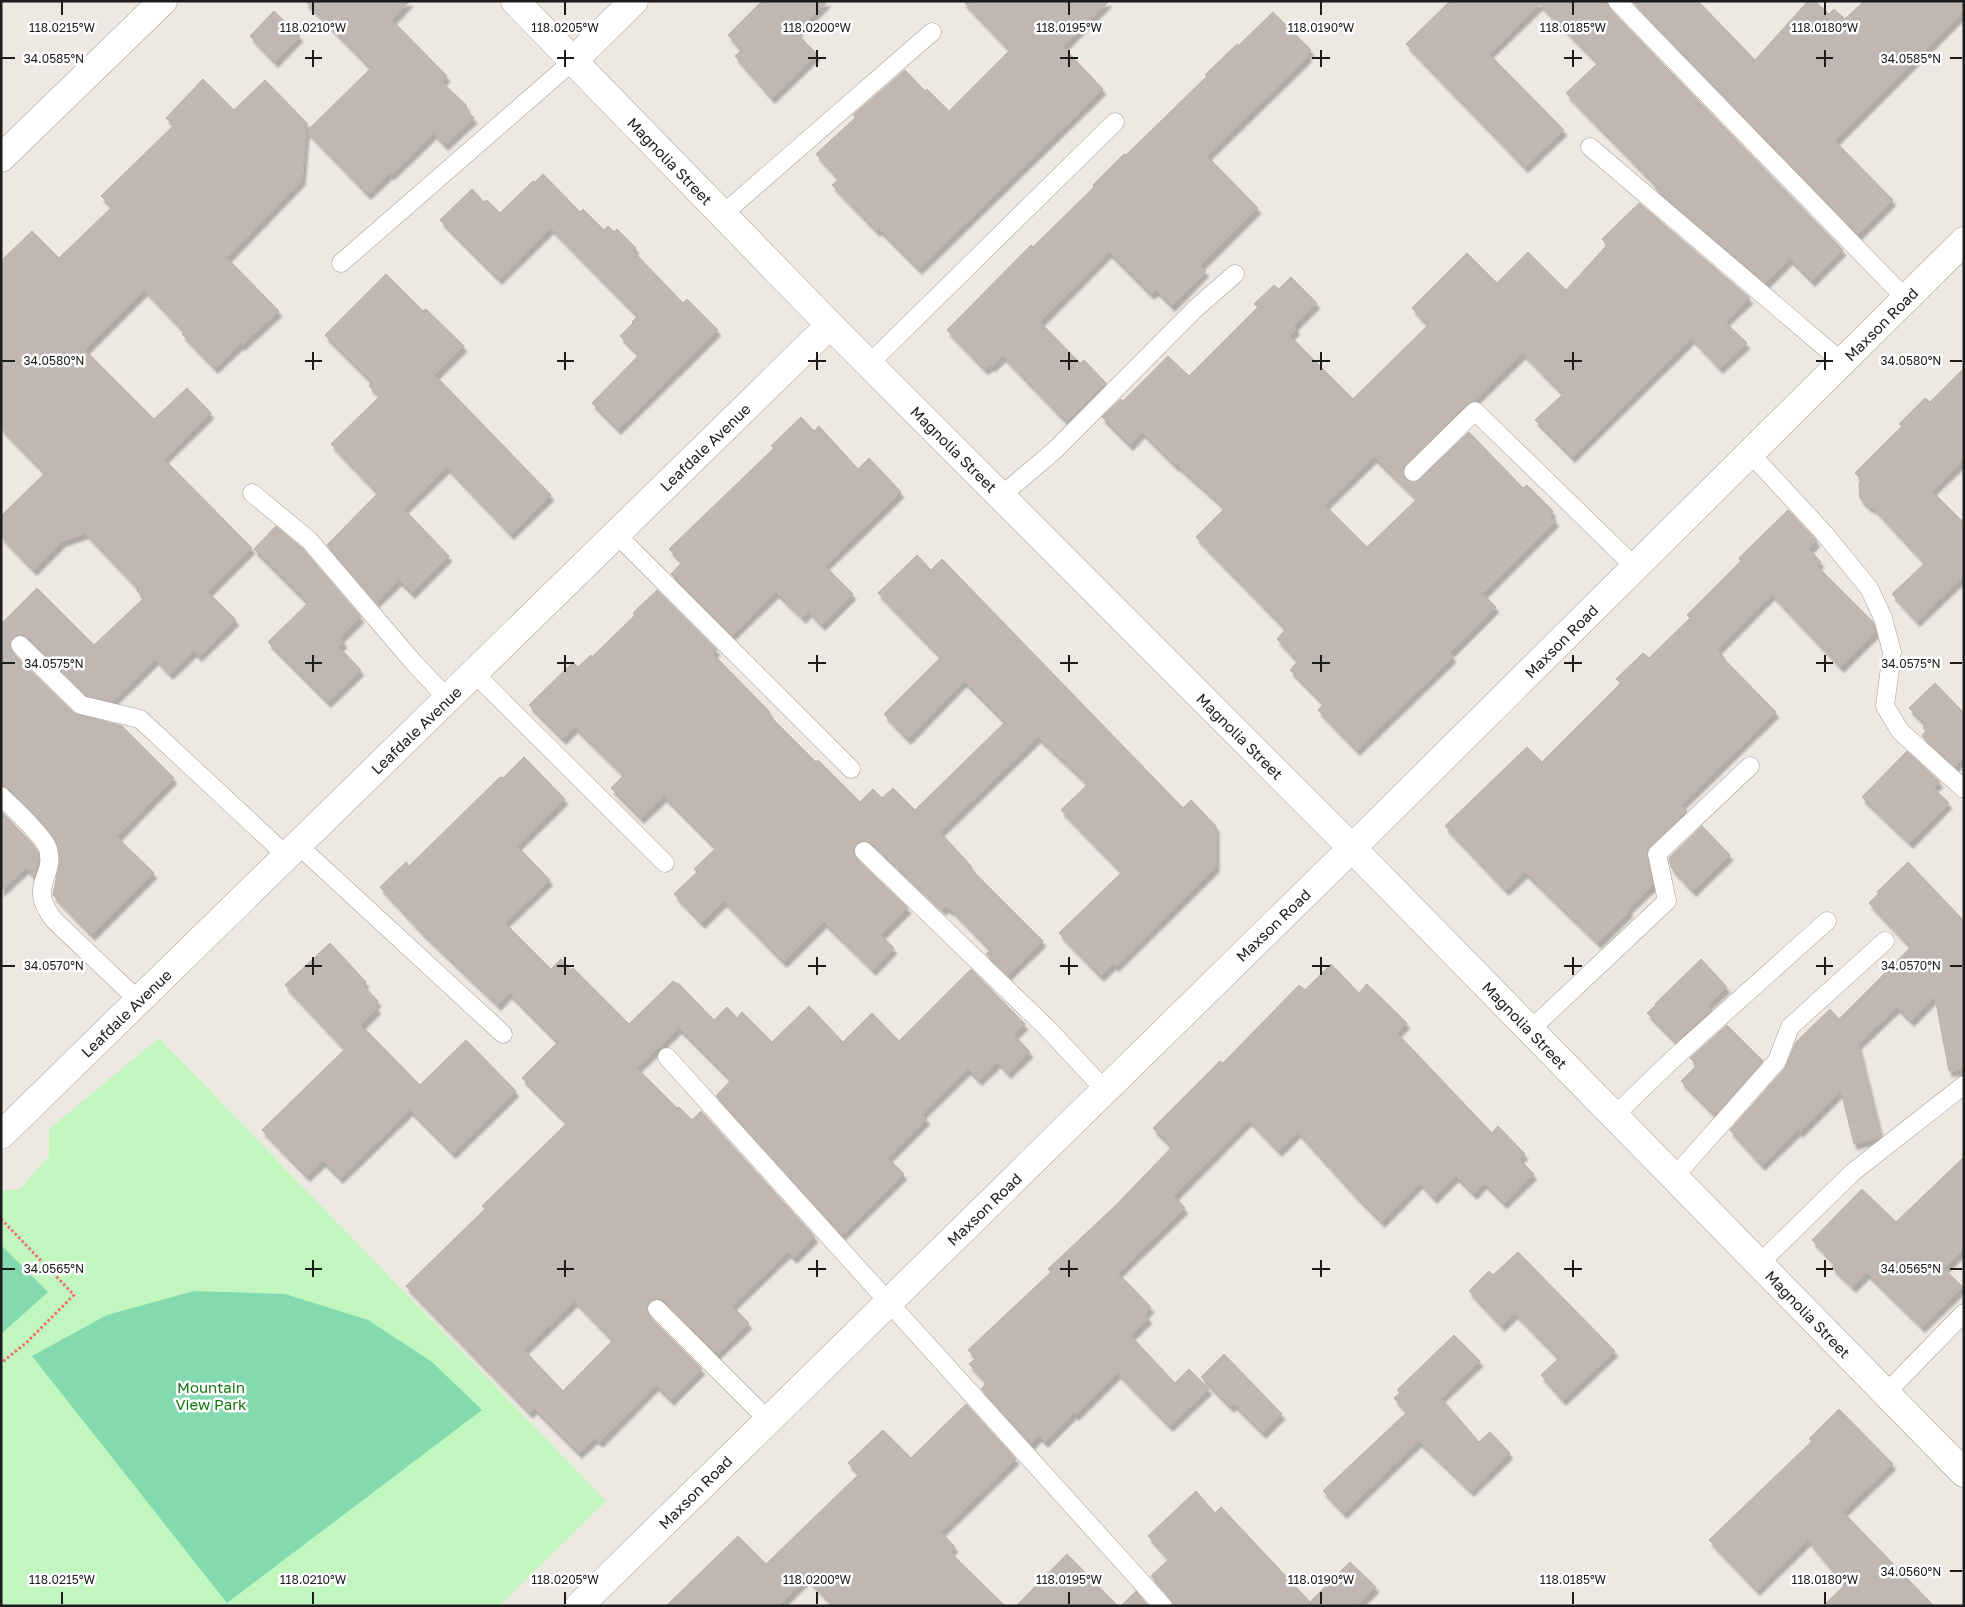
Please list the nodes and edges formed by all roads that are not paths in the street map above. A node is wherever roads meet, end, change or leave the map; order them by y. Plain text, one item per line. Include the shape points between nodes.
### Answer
1 (162, 1) edge
2 (515, 1) edge
3 (634, 1) edge
4 (1617, 1) edge
5 (932, 32) dead end
6 (573, 61) junction
7 (1115, 122) dead end
8 (1590, 147) dead end
9 (1, 158) edge
10 (722, 214) junction
11 (1962, 246) edge
12 (341, 264) dead end
13 (1235, 274) dead end
14 (1906, 299) junction
15 (830, 325) junction
16 (1842, 362) junction
17 (869, 364) junction
18 (1750, 454) junction
19 (1413, 472) dead end
20 (252, 493) dead end
21 (1001, 496) junction
22 (616, 534) junction
23 (1635, 567) junction
24 (20, 645) dead end
25 (474, 673) junction
26 (448, 699) junction
27 (1750, 766) dead end
28 (851, 769) dead end
29 (1964, 789) edge
30 (1, 796) edge
31 (1352, 848) junction
32 (293, 851) junction
33 (864, 851) dead end
34 (665, 863) dead end
35 (1827, 921) dead end
36 (1885, 941) dead end
37 (139, 1001) junction
38 (1530, 1030) junction
39 (503, 1034) dead end
40 (667, 1057) dead end
41 (1964, 1085) edge
42 (1105, 1090) junction
43 (1614, 1116) junction
44 (1, 1135) edge
45 (1674, 1177) junction
46 (1759, 1264) junction
47 (890, 1301) junction
48 (657, 1309) dead end
49 (1964, 1313) edge
50 (1886, 1393) junction
51 (768, 1420) junction
52 (1964, 1473) edge
53 (579, 1606) edge
54 (1164, 1606) edge

1 - 9 street
2 - 6 street, Magnolia Street
3 - 6 street
4 - 14 lane
5 - 10 lane
6 - 10 street, Magnolia Street
6 - 12 lane
7 - 17 lane
8 - 16 lane
10 - 15 street, Magnolia Street
11 - 14 street, Maxson Road
13 - 21 lane via 1196,308 1055,450
14 - 16 street, Maxson Road
15 - 17 street, Magnolia Street
15 - 22 street, Leafdale Avenue
16 - 18 street, Maxson Road
17 - 21 street, Magnolia Street
18 - 23 street, Maxson Road
18 - 29 lane via 1823,532 1869,588 1883,618 1892,652 1885,706 1900,731
19 - 23 lane via 1475,411
20 - 26 lane via 309,540 414,664
21 - 31 street, Magnolia Street
22 - 25 street, Leafdale Avenue
22 - 28 lane
23 - 31 street, Maxson Road
24 - 32 lane via 81,705 140,719
25 - 26 street, Leafdale Avenue
25 - 34 lane
26 - 32 street, Leafdale Avenue
27 - 38 lane via 1658,854 1667,901
30 - 37 lane via 48,848 41,892 47,912
31 - 38 street, Magnolia Street
31 - 42 street, Maxson Road
32 - 37 street, Leafdale Avenue
32 - 39 lane
33 - 42 lane via 1047,1028
35 - 43 lane
36 - 45 lane via 1790,1027 1777,1060
37 - 44 street, Leafdale Avenue
38 - 43 street, Magnolia Street
40 - 47 lane
41 - 46 lane via 1853,1172
42 - 47 street, Maxson Road
43 - 45 street, Magnolia Street
45 - 46 street, Magnolia Street
46 - 50 street, Magnolia Street
47 - 51 street, Maxson Road
47 - 54 lane
48 - 51 lane
49 - 50 lane
50 - 52 street, Magnolia Street
51 - 53 street, Maxson Road

